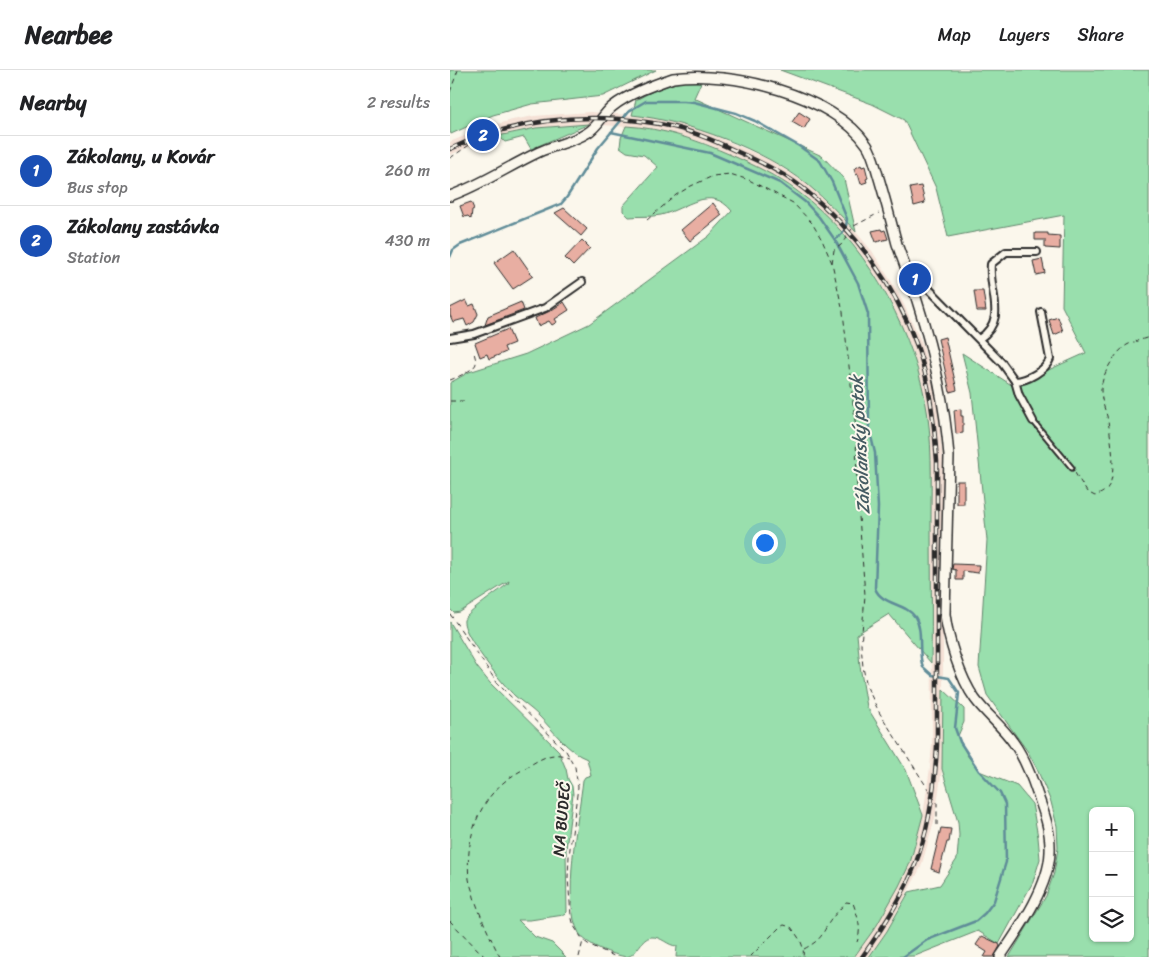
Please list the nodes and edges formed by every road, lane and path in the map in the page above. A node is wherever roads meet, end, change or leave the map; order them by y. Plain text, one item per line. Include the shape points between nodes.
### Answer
1 (458, 70) edge
2 (450, 92) edge
3 (473, 143) dead end
4 (450, 158) edge
5 (450, 196) edge
6 (888, 209) junction
7 (647, 220) dead end
8 (1037, 252) dead end
9 (832, 263) junction
10 (582, 282) dead end
11 (911, 283) junction
12 (1041, 312) dead end
13 (1149, 337) edge
14 (450, 338) edge
15 (979, 339) junction
16 (474, 351) dead end
17 (450, 380) edge
18 (1015, 381) junction
19 (450, 401) edge
20 (465, 401) dead end
21 (1033, 421) joint
22 (1072, 468) joint
23 (450, 614) edge
24 (570, 757) junction
25 (937, 825) dead end
26 (450, 921) edge
27 (583, 940) junction
28 (857, 942) dead end
29 (804, 949) junction
30 (484, 957) edge
31 (500, 957) edge
32 (579, 957) edge
33 (616, 957) edge
34 (750, 957) edge
35 (803, 957) edge
36 (1000, 957) edge

1 - 2 path
3 - 4 path
5 - 6 main road via 545,149 586,134 612,107 650,86 676,78 716,74 774,84 815,102 846,123 868,147 874,159
6 - 9 path via 854,226 841,245 835,248
6 - 11 main road
7 - 9 path via 691,186 712,176 730,174 793,202 812,223
8 - 15 street via 1006,252 992,264 996,314 994,324
9 - 25 path via 843,312 856,429 865,595 861,645 863,667 867,687 879,712 937,803
10 - 14 street via 545,308 490,329
11 - 15 street via 926,286
11 - 36 main road via 937,371 947,434 945,614 948,632 968,688 1022,755 1049,833 1047,872 1028,912
12 - 18 street via 1050,360 1035,374
13 - 22 path via 1127,345 1117,355 1108,366 1101,387 1111,440 1113,473 1109,486 1095,496 1087,492
15 - 18 street
16 - 17 path via 475,366
18 - 21 street
19 - 20 path
21 - 22 lane
23 - 24 path, NA BUDEČ via 498,684
24 - 27 path, NA BUDEČ via 578,787 569,856 569,898 574,926
24 - 31 path via 554,755 541,759 512,776 481,808 474,825 469,880 482,922
26 - 30 path
27 - 32 path
27 - 33 path
28 - 29 path via 860,933 858,916 853,903 846,902 832,918 824,935
29 - 34 path via 792,927 784,925
29 - 35 path

